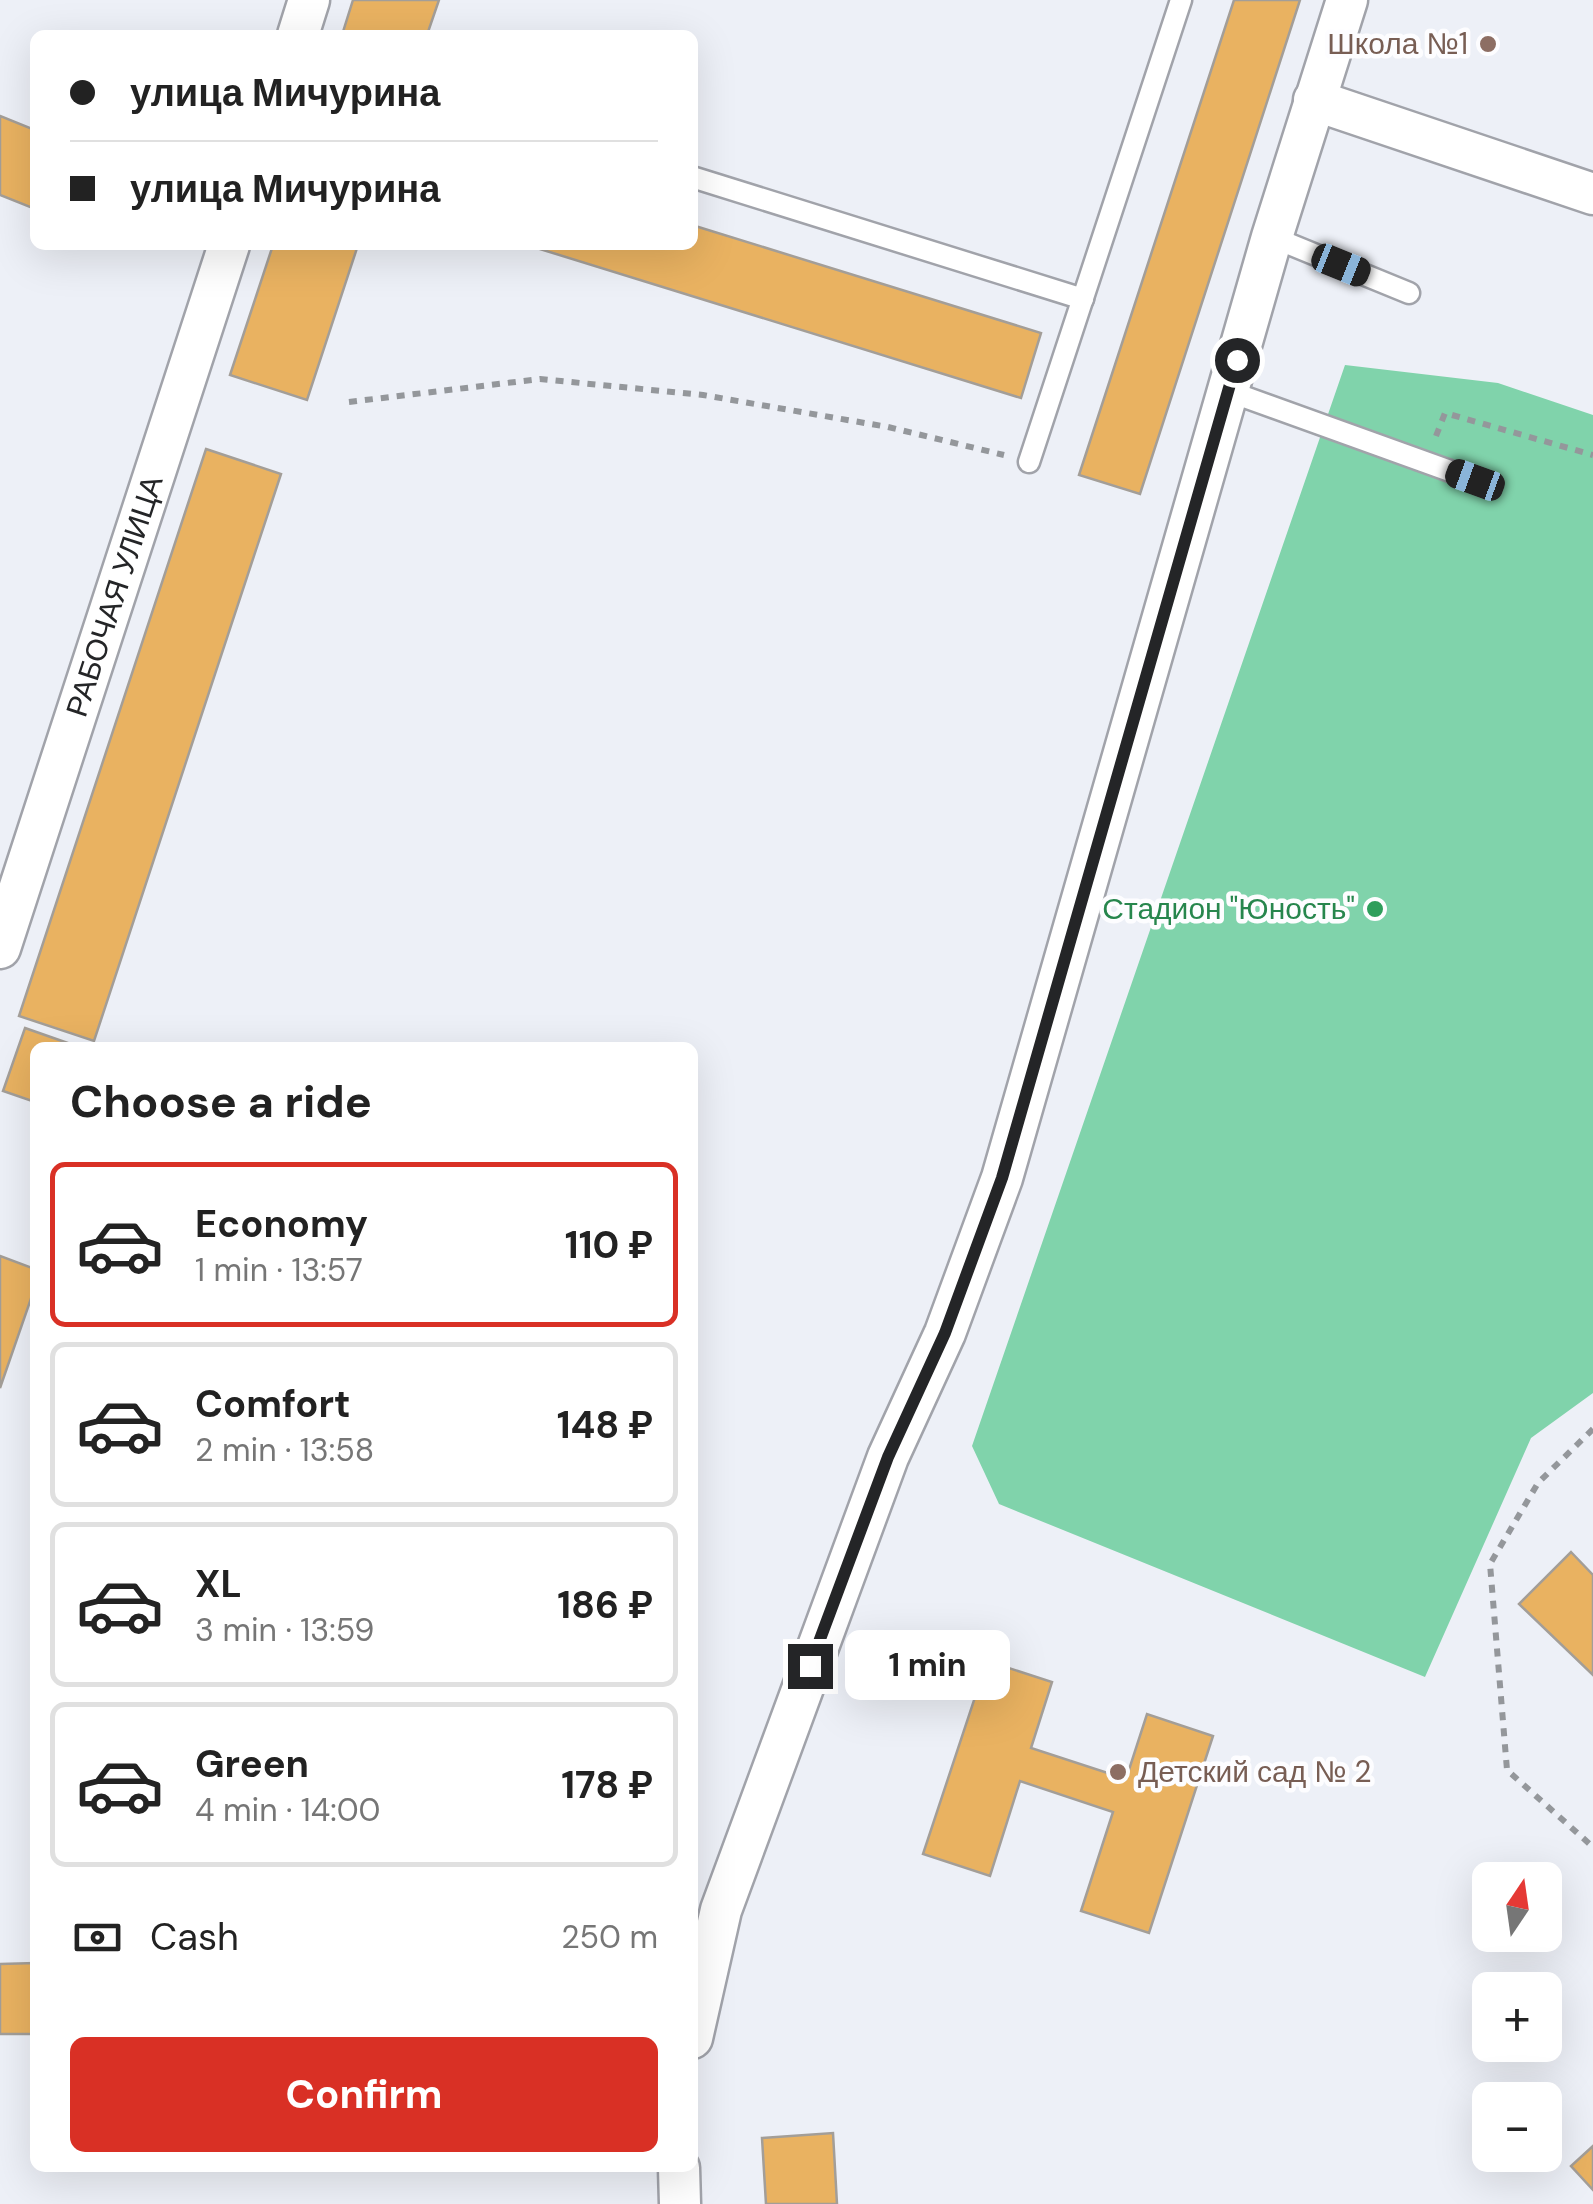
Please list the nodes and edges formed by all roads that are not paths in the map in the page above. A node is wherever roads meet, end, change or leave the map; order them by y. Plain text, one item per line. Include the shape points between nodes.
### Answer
1 (309, 0) edge
2 (1181, 0) edge
3 (1346, 0) edge
4 (300, 30) edge
5 (1314, 100) junction
6 (698, 179) edge
7 (1593, 194) edge
8 (1272, 236) junction
9 (227, 250) edge
10 (1409, 293) dead end
11 (1083, 299) junction
12 (1228, 391) junction
13 (1030, 462) road end
14 (1475, 480) dead end
15 (0, 948) edge
16 (698, 2011) edge
17 (678, 2172) edge
18 (680, 2204) edge

1 - 4 street
2 - 11 lane
3 - 5 street
5 - 7 street
5 - 8 street
6 - 11 lane
8 - 10 lane
8 - 12 street
9 - 15 street, РАБОЧАЯ УЛИЦА
11 - 13 lane
12 - 14 lane
12 - 16 street via 1002,1178 945,1333 888,1457 720,1910
17 - 18 street

